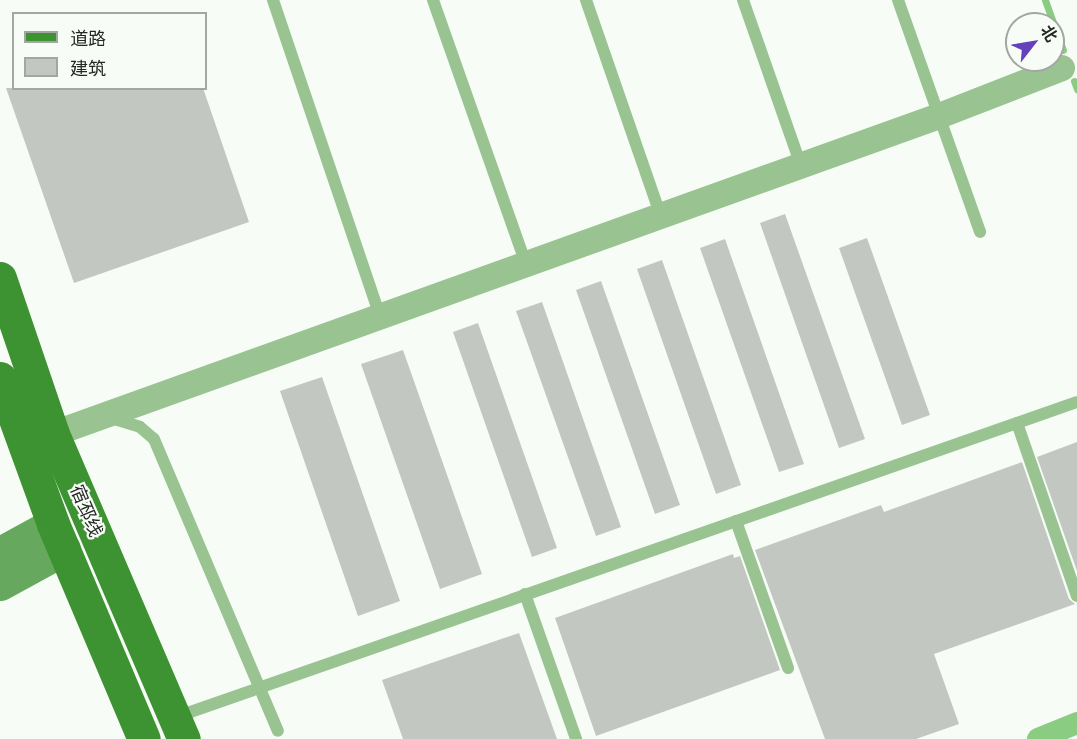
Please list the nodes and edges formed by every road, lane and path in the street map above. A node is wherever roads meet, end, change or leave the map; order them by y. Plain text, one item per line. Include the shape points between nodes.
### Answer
1 (273, 0) edge
2 (434, 0) edge
3 (586, 0) edge
4 (743, 0) edge
5 (898, 0) edge
6 (1052, 72) edge
7 (939, 116) junction
8 (801, 166) junction
9 (661, 216) junction
10 (980, 232) dead end
11 (526, 264) junction
12 (0, 278) edge
13 (380, 316) junction
14 (0, 378) edge
15 (1077, 402) edge
16 (101, 415) junction
17 (1017, 423) junction
18 (53, 434) junction
19 (736, 521) junction
20 (58, 536) junction
21 (0, 552) edge
22 (0, 584) edge
23 (525, 594) junction
24 (1077, 596) edge
25 (788, 668) dead end
26 (260, 687) junction
27 (180, 728) edge
28 (278, 731) dead end
29 (144, 739) edge
30 (576, 739) edge

1 - 13 lane
2 - 11 lane
3 - 9 lane
4 - 8 lane
5 - 7 lane
6 - 7 street
7 - 8 street
7 - 10 lane
8 - 9 street
9 - 11 street
11 - 13 street
12 - 18 main road, 宿邳线
13 - 16 street
14 - 20 main road, 宿邳线
15 - 17 lane
16 - 18 street
16 - 26 lane via 140,427 154,439
17 - 19 lane
17 - 24 lane
18 - 27 main road, 宿邳线
19 - 23 lane
19 - 25 lane
20 - 21 main road
20 - 22 main road
20 - 29 main road, 宿邳线
23 - 26 lane
23 - 30 lane
26 - 27 lane
26 - 28 lane

